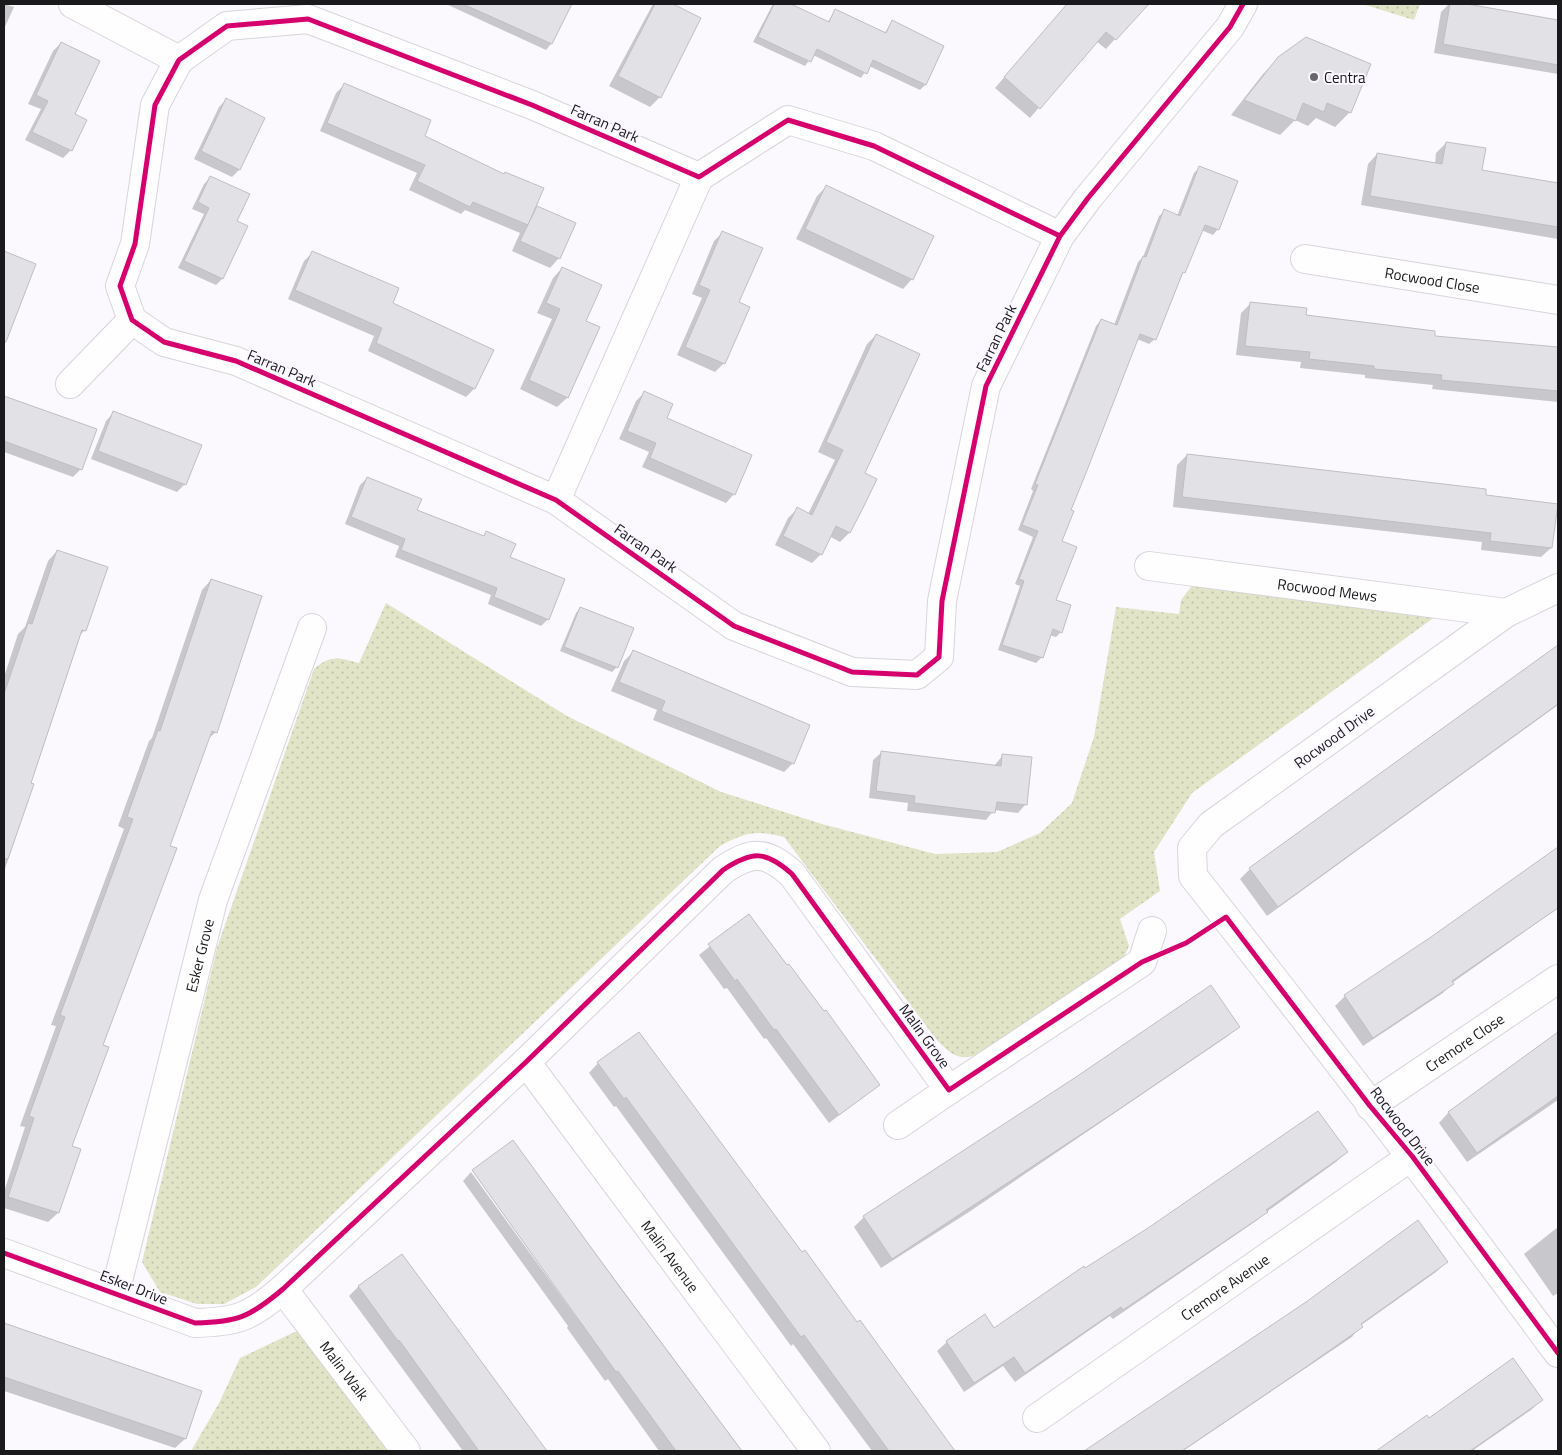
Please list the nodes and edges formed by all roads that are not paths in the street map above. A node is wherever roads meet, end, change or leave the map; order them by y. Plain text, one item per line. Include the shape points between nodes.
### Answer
1 (73, 4) edge
2 (1243, 4) edge
3 (178, 60) junction
4 (698, 177) junction
5 (1060, 236) junction
6 (1305, 259) dead end
7 (1558, 300) edge
8 (132, 320) junction
9 (70, 384) dead end
10 (556, 500) junction
11 (1149, 566) dead end
12 (1558, 588) edge
13 (1506, 613) junction
14 (312, 628) dead end
15 (1152, 931) dead end
16 (1558, 979) edge
17 (526, 1062) junction
18 (949, 1090) junction
19 (1370, 1106) junction
20 (898, 1125) dead end
21 (1412, 1156) junction
22 (4, 1253) edge
23 (284, 1289) junction
24 (115, 1293) junction
25 (1558, 1353) edge
26 (1037, 1418) dead end
27 (406, 1451) edge
28 (816, 1451) edge

1 - 3 street
2 - 5 street, Farran Park via 1230,27
3 - 4 street, Farran Park via 227,26 308,19 532,105
3 - 8 street, Farran Park via 155,105 135,244 120,286
4 - 5 street via 788,120 874,146
4 - 10 street
5 - 10 street, Farran Park via 986,386 942,601 939,657 917,675 852,672 734,626
6 - 7 street, Rocwood Close
8 - 9 street
8 - 10 street, Farran Park via 164,342 236,361
11 - 13 street, Rocwood Mews
12 - 13 street, Rocwood Drive
13 - 19 street, Rocwood Drive via 1211,825 1192,848 1193,876
14 - 24 street, Esker Grove via 213,900
15 - 18 street, Malin Grove via 1142,962
16 - 19 street, Cremore Close
17 - 18 street, Malin Grove via 723,870 741,858 757,854 777,861 792,874
17 - 23 street
17 - 28 street, Malin Avenue
18 - 20 street, Malin Grove
19 - 21 street, Rocwood Drive
21 - 25 street, Rocwood Drive
21 - 26 street, Cremore Avenue
22 - 24 street, Esker Drive
23 - 24 street, Esker Drive via 257,1311 225,1322 194,1323
23 - 27 street, Malin Walk

